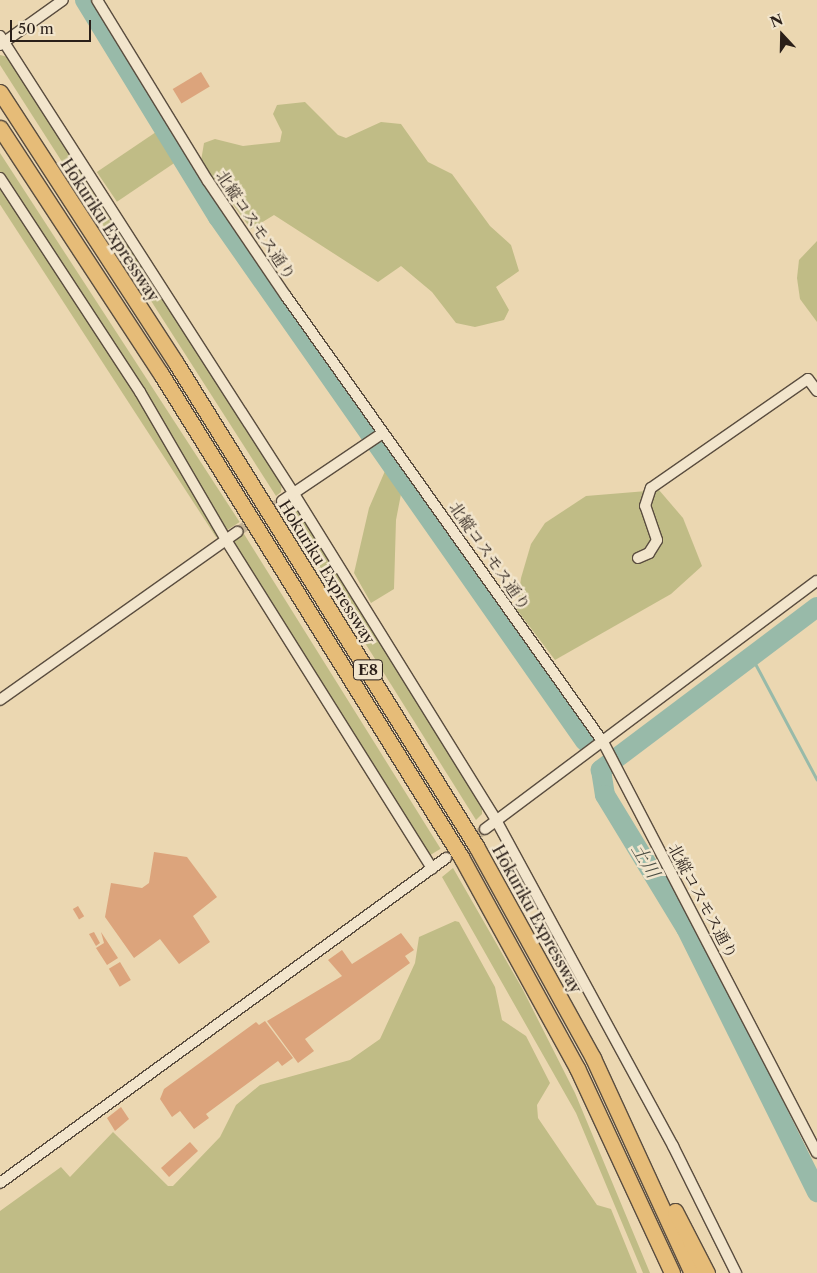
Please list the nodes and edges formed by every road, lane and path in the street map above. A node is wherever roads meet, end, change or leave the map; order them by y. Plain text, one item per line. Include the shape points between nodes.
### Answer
1 (63, 0) edge
2 (97, 0) edge
3 (1, 41) edge
4 (0, 92) edge
5 (0, 128) edge
6 (0, 178) edge
7 (817, 391) edge
8 (376, 438) dead end
9 (294, 494) junction
10 (282, 501) tunnel mouth
11 (237, 532) tunnel mouth
12 (226, 540) junction
13 (638, 558) dead end
14 (817, 581) edge
15 (0, 700) edge
16 (604, 745) junction
17 (496, 820) junction
18 (485, 829) tunnel mouth
19 (446, 858) tunnel mouth
20 (432, 869) junction
21 (626, 1125) junction
22 (609, 1132) junction
23 (817, 1153) edge
24 (0, 1183) edge
25 (662, 1273) edge
26 (672, 1273) edge
27 (692, 1273) edge
28 (708, 1273) edge
29 (736, 1273) edge

1 - 3 street
2 - 16 street, 北縦コスモス通り via 208,181 286,296
3 - 9 street
4 - 21 highway, Hokuriku Expressway / E8 via 415,744 537,952
5 - 22 highway, E8 via 390,738 538,992
6 - 12 street via 140,392
7 - 13 street via 808,379 651,488 645,506 657,540 649,553
8 - 9 street
9 - 10 street
9 - 17 street
11 - 12 street
12 - 15 street
12 - 20 street
14 - 16 street
16 - 17 street
16 - 23 street, 北縦コスモス通り
17 - 18 street
17 - 29 street via 673,1146
19 - 20 street
20 - 24 street
21 - 27 highway, Hokuriku Expressway / E8
21 - 28 highway
22 - 25 highway
22 - 26 highway, E8

